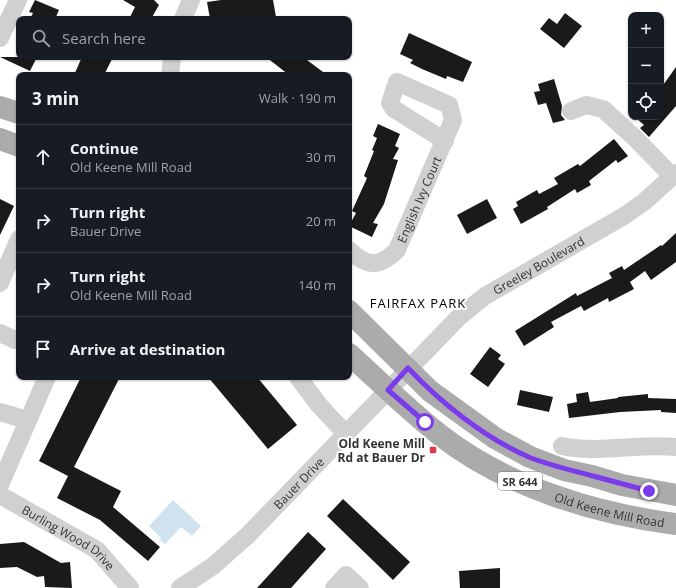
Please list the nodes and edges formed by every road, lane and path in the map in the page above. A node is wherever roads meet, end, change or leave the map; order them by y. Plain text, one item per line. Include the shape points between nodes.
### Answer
1 (18, 0) edge
2 (192, 0) edge
3 (184, 16) edge
4 (0, 38) edge
5 (172, 60) edge
6 (170, 72) edge
7 (0, 106) edge
8 (571, 111) dead end
9 (16, 112) edge
10 (0, 139) edge
11 (444, 141) dead end
12 (16, 145) edge
13 (674, 175) edge
14 (16, 245) edge
15 (352, 253) edge
16 (0, 283) edge
17 (352, 314) edge
18 (352, 357) edge
19 (408, 368) junction
20 (46, 380) edge
21 (300, 380) edge
22 (388, 390) junction
23 (0, 412) edge
24 (27, 420) junction
25 (345, 433) junction
26 (562, 446) dead end
27 (676, 447) edge
28 (0, 485) edge
29 (0, 495) edge
30 (676, 495) edge
31 (676, 524) edge
32 (130, 588) edge
33 (180, 588) edge
34 (334, 588) edge
35 (360, 588) edge

1 - 4 street
2 - 3 street
5 - 6 street
7 - 9 main road
8 - 13 street via 586,106 603,109
10 - 12 main road
11 - 15 street, English Ivy Court via 397,250 382,262 370,264
13 - 19 street, Greeley Boulevard via 624,216 485,296 459,317
14 - 16 street
17 - 19 main road, SR 644
18 - 22 main road, Old Keene Mill Road / SR 644
19 - 22 street, Bauer Drive
19 - 30 main road, SR 644 via 430,391 446,403 495,438 530,457 564,470 622,485
20 - 24 street
21 - 25 street
22 - 25 street, Bauer Drive
22 - 31 main road, Old Keene Mill Road / SR 644 via 441,436 474,458 518,481 583,506
23 - 24 street
24 - 28 street
25 - 33 street, Bauer Drive via 246,536 213,566
26 - 27 street via 583,449
29 - 32 street, Burling Wood Drive via 97,550
34 - 35 street via 346,575

